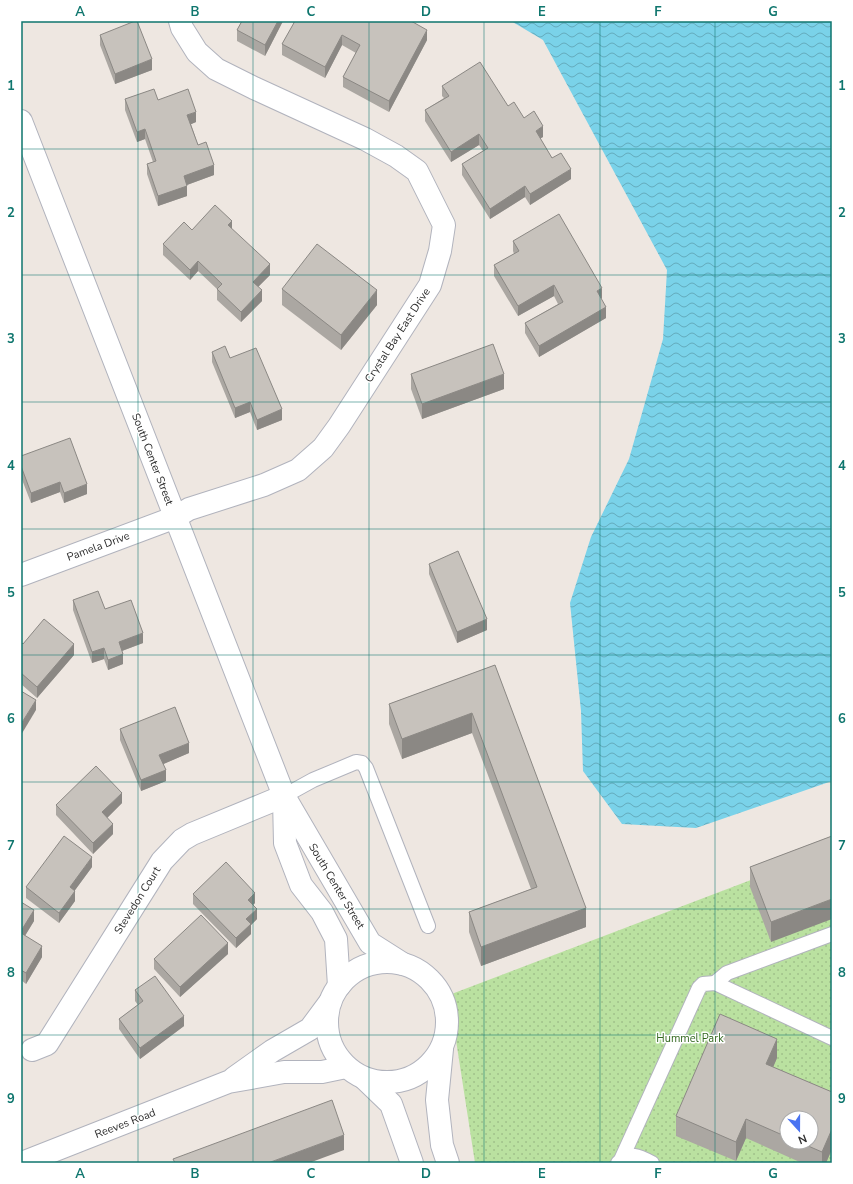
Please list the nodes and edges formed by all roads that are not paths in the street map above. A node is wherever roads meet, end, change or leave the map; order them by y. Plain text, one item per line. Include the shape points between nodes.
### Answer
1 (180, 21) edge
2 (21, 121) edge
3 (176, 517) junction
4 (21, 575) edge
5 (284, 796) junction
6 (428, 926) dead end
7 (832, 934) edge
8 (402, 964) junction
9 (715, 983) junction
10 (334, 994) junction
11 (832, 1038) edge
12 (442, 1049) junction
13 (32, 1050) dead end
14 (355, 1073) junction
15 (228, 1082) junction
16 (619, 1161) edge
17 (22, 1163) edge
18 (412, 1163) edge
19 (448, 1163) edge
20 (652, 1163) edge

1 - 3 street, Crystal Bay East Drive via 196,52 216,69 365,139 417,171 444,225 440,251 430,285 323,448 298,470 264,485 189,509
2 - 3 street, South Center Street
3 - 4 street, Pamela Drive
3 - 5 street, South Center Street
5 - 6 lane via 313,780 356,762 362,763
5 - 8 street, South Center Street via 370,943
5 - 10 street, South Center Street via 285,843 301,885 322,912 336,939
5 - 13 street, Stevedon Court via 182,840 162,861 47,1044
7 - 9 lane via 728,973
8 - 10 street via 385,962 367,965 351,974
8 - 12 street via 419,971 433,982 442,997 447,1014 447,1032
9 - 11 lane
9 - 16 lane via 703,984 698,988
10 - 14 street via 326,1020 328,1038 335,1054
10 - 15 street, Reeves Road via 310,1029 272,1051
12 - 14 street via 431,1064 417,1075 400,1082 382,1082
12 - 19 street via 437,1100 442,1145
14 - 15 street, Reeves Road via 284,1072
14 - 18 street via 390,1104
15 - 17 street, Reeves Road
16 - 20 lane via 636,1155

